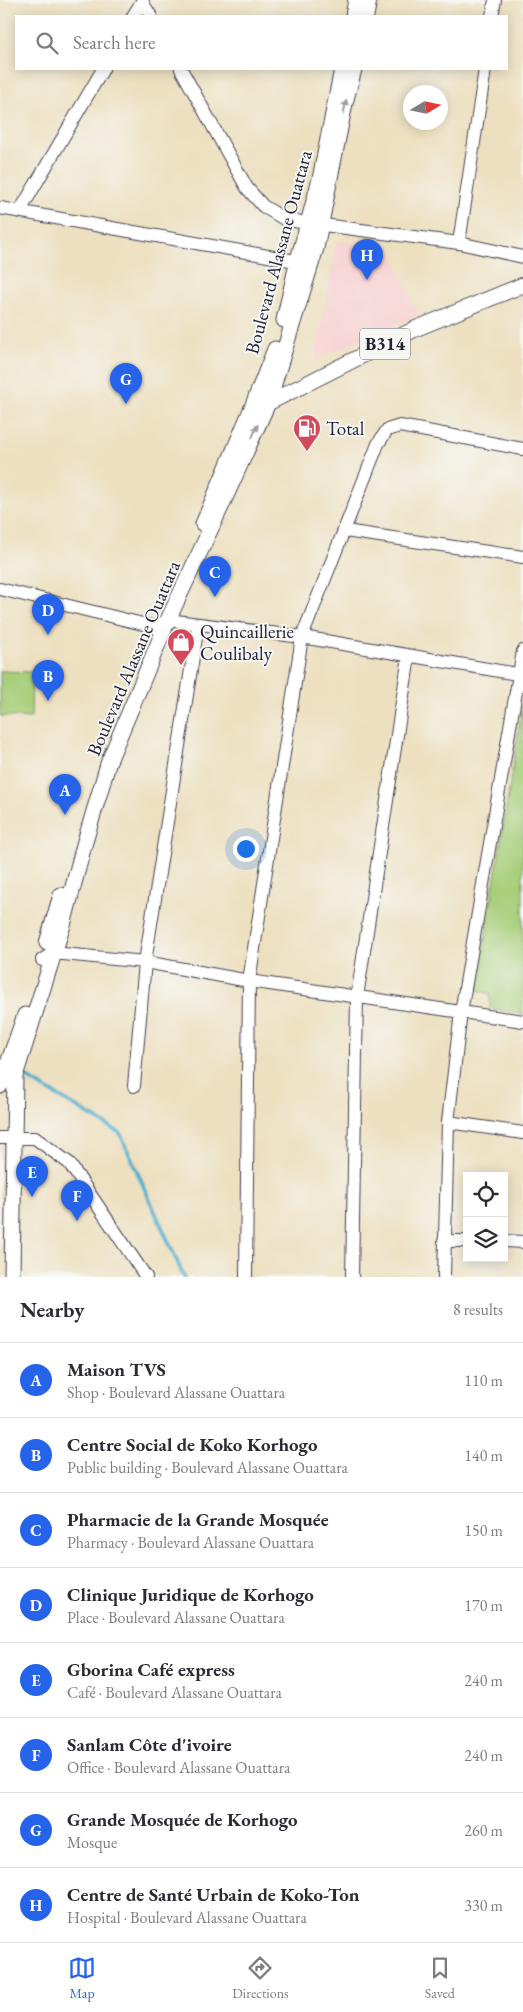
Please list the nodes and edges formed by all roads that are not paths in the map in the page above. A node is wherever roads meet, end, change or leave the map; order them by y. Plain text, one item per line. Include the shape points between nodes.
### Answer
1 (356, 0) edge
2 (369, 0) edge
3 (495, 0) edge
4 (142, 1) edge
5 (134, 15) edge
6 (150, 15) edge
7 (353, 15) edge
8 (366, 15) edge
9 (492, 15) edge
10 (102, 70) edge
11 (182, 70) edge
12 (342, 70) edge
13 (354, 70) edge
14 (485, 70) edge
15 (0, 208) edge
16 (20, 211) junction
17 (315, 224) junction
18 (460, 243) junction
19 (523, 256) edge
20 (305, 262) junction
21 (523, 285) edge
22 (268, 403) junction
23 (251, 410) junction
24 (523, 449) edge
25 (346, 531) junction
26 (523, 557) edge
27 (0, 589) edge
28 (162, 624) junction
29 (198, 625) junction
30 (302, 637) junction
31 (523, 651) edge
32 (409, 656) junction
33 (521, 675) edge
34 (48, 956) junction
35 (144, 962) junction
36 (249, 981) junction
37 (356, 996) junction
38 (461, 1012) junction
39 (523, 1022) edge
40 (14, 1063) junction
41 (1, 1082) edge
42 (0, 1086) edge
43 (134, 1086) dead end
44 (448, 1122) junction
45 (523, 1133) edge
46 (7, 1138) edge
47 (444, 1241) junction
48 (463, 1241) edge
49 (508, 1241) edge
50 (523, 1242) edge
51 (12, 1277) edge
52 (146, 1277) edge
53 (246, 1277) edge
54 (352, 1277) edge
55 (444, 1277) edge

1 - 7 main road
2 - 8 main road
3 - 9 street
4 - 5 street
4 - 6 street
10 - 16 street
11 - 17 street via 247,188 263,206 286,220
12 - 17 main road, Boulevard Alassane Ouattara via 320,179
17 -> 13 main road, Boulevard Alassane Ouattara
14 - 18 street
15 - 16 street
16 - 20 street
17 - 18 street
17 - 20 main road, Boulevard Alassane Ouattara
18 - 19 street
20 - 22 main road, Boulevard Alassane Ouattara
20 - 23 main road, Boulevard Alassane Ouattara
21 - 22 main road, B314 via 415,329
22 - 23 main road, B314
28 -> 22 main road, Boulevard Alassane Ouattara via 220,509
23 - 28 main road, Boulevard Alassane Ouattara
24 - 25 street via 400,426 387,430 378,444
25 - 26 street
25 - 30 street
27 - 28 street
28 - 29 street
28 - 34 main road, Boulevard Alassane Ouattara via 109,761 63,925
29 - 30 street
29 - 35 street
30 - 32 street
30 - 36 street
31 - 33 street
32 - 33 street
32 - 37 street
33 - 38 street
34 - 35 street
34 - 40 main road, Boulevard Alassane Ouattara
35 - 36 street
35 - 43 street
36 - 37 street
36 - 53 street
37 - 38 street
37 - 54 street
38 - 39 street
38 - 44 street
40 - 41 main road, Boulevard Alassane Ouattara
40 - 46 main road, Boulevard Alassane Ouattara via 16,1076
41 - 42 main road, Boulevard Alassane Ouattara
44 - 45 street
44 - 47 street
46 - 51 main road, Boulevard Alassane Ouattara
46 - 52 street via 35,1138 69,1163
47 - 48 street
47 - 55 street
49 - 50 street

